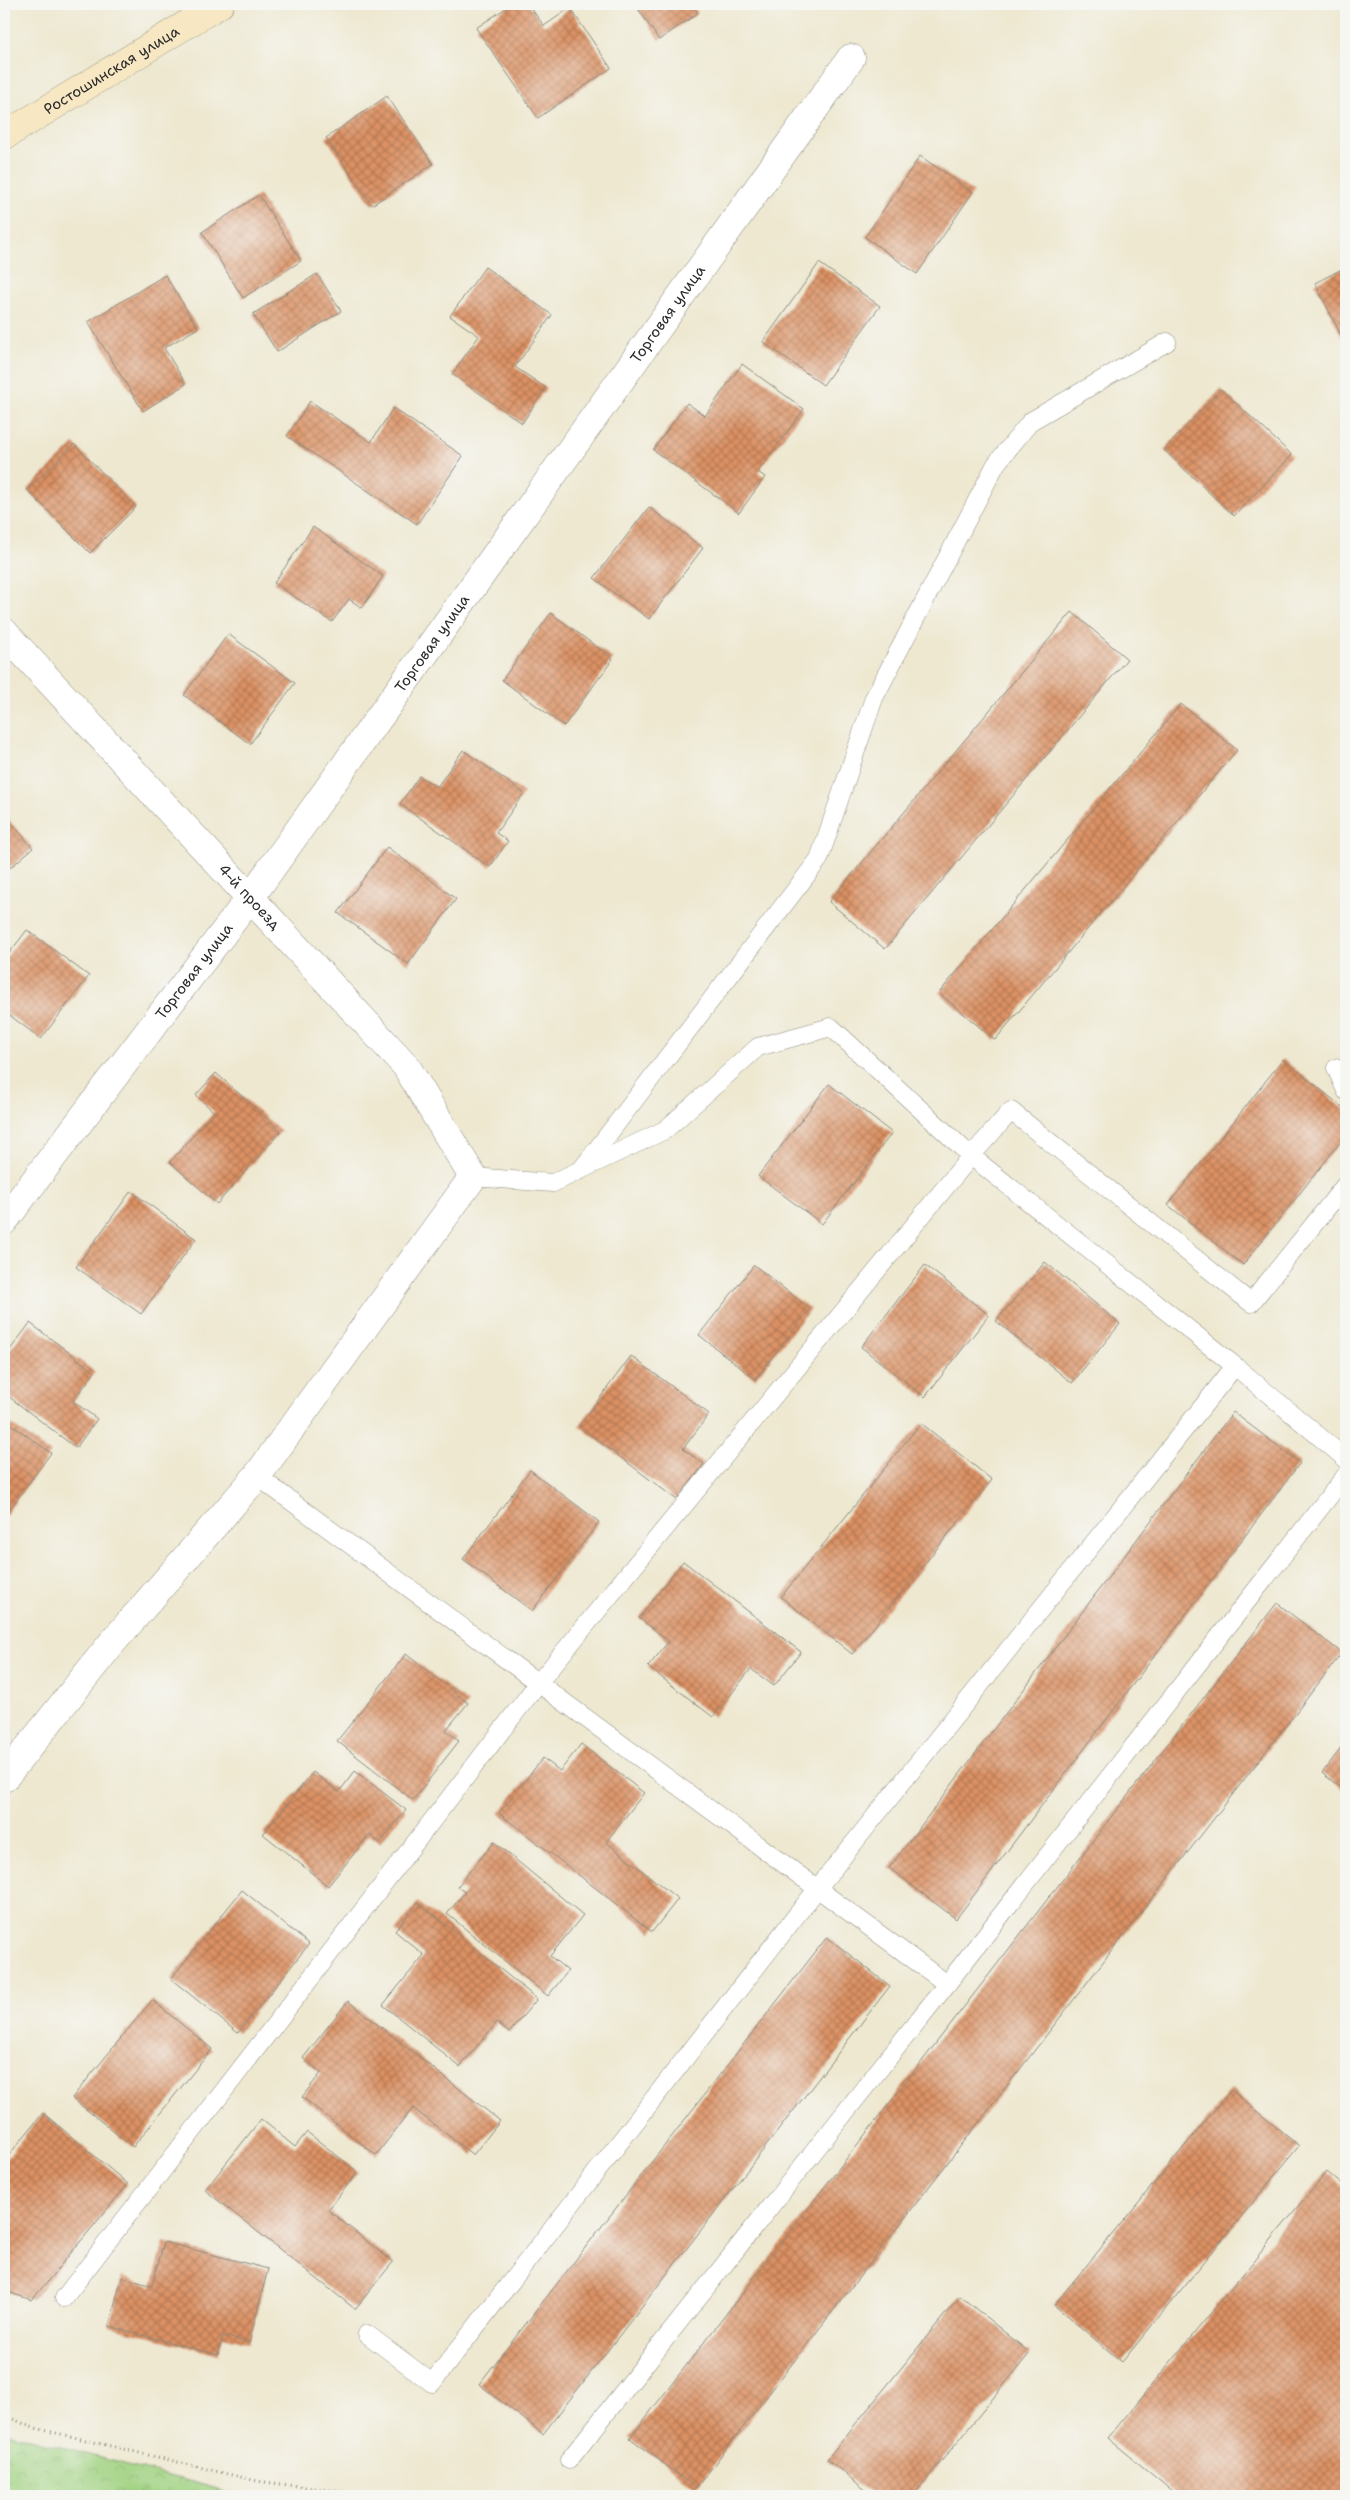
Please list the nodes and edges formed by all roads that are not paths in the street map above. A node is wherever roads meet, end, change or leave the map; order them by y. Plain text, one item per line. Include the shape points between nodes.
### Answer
1 (220, 4) edge
2 (852, 58) dead end
3 (4, 136) edge
4 (1167, 342) dead end
5 (4, 632) edge
6 (250, 898) junction
7 (1336, 1068) dead end
8 (1346, 1091) edge
9 (971, 1156) junction
10 (582, 1168) junction
11 (473, 1178) junction
12 (1346, 1184) edge
13 (4, 1221) edge
14 (1235, 1366) junction
15 (1346, 1459) edge
16 (1346, 1474) edge
17 (256, 1476) junction
18 (539, 1682) junction
19 (4, 1778) edge
20 (817, 1889) junction
21 (947, 1984) junction
22 (64, 2298) dead end
23 (367, 2334) dead end
24 (569, 2460) dead end

1 - 3 main road, Ростошинская улица
2 - 6 street, Торговая улица
4 - 10 lane via 1032,421 996,464 874,698 819,859
5 - 6 street, 4-й проезд
6 - 11 street, 4-й проезд via 406,1066
6 - 13 street, Торговая улица
7 - 8 lane
9 - 10 lane via 830,1027 758,1047 665,1130
9 - 12 lane via 1010,1111 1252,1303
9 - 14 lane
9 - 18 lane
10 - 11 lane via 552,1182
11 - 17 street
14 - 15 lane
14 - 20 lane
16 - 21 lane
17 - 18 lane
17 - 19 street via 111,1644
18 - 20 lane
18 - 22 lane
20 - 21 lane
20 - 23 lane via 432,2383
21 - 24 lane

